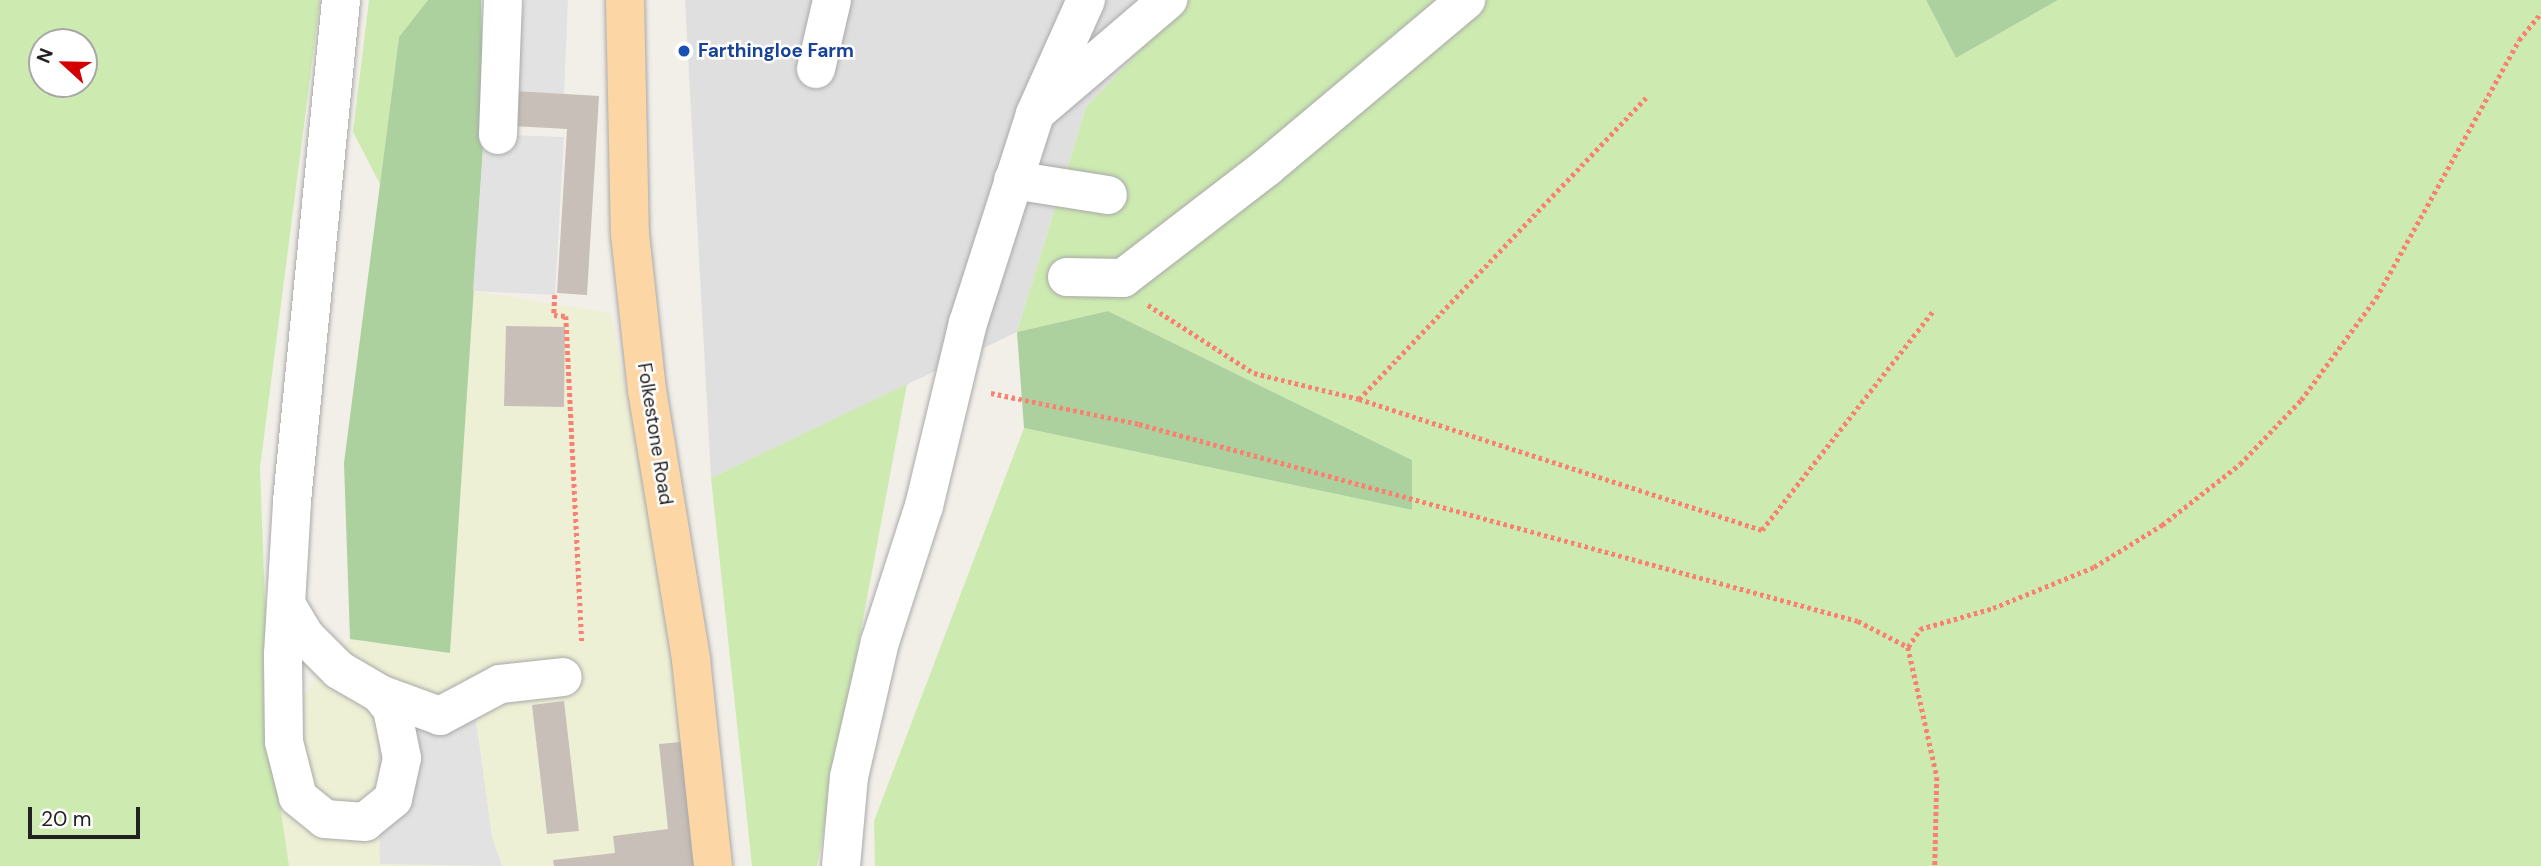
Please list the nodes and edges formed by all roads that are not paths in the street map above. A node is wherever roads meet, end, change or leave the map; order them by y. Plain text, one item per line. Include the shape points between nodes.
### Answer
1 (341, 0) edge
2 (503, 0) edge
3 (625, 0) edge
4 (832, 0) edge
5 (1168, 0) edge
6 (1465, 0) edge
7 (1083, 1) edge
8 (816, 69) dead end
9 (1035, 114) junction
10 (498, 135) dead end
11 (1013, 180) junction
12 (1108, 195) dead end
13 (1067, 277) dead end
14 (286, 604) junction
15 (573, 666) road end
16 (380, 694) junction
17 (713, 866) edge
18 (841, 866) edge

1 - 14 lane via 309,308
2 - 10 lane
3 - 17 main road, Folkestone Road via 630,234 646,390 691,660
4 - 8 lane
5 - 9 lane
6 - 13 lane via 1267,167 1123,278
7 - 9 lane
9 - 11 lane
11 - 12 lane
11 - 18 lane via 968,323 924,506 880,642 849,777
14 - 16 lane via 306,637 339,670
14 - 16 lane via 284,742 298,797 325,819 365,822 393,799 402,758 392,709
15 - 16 lane via 500,684 440,716

